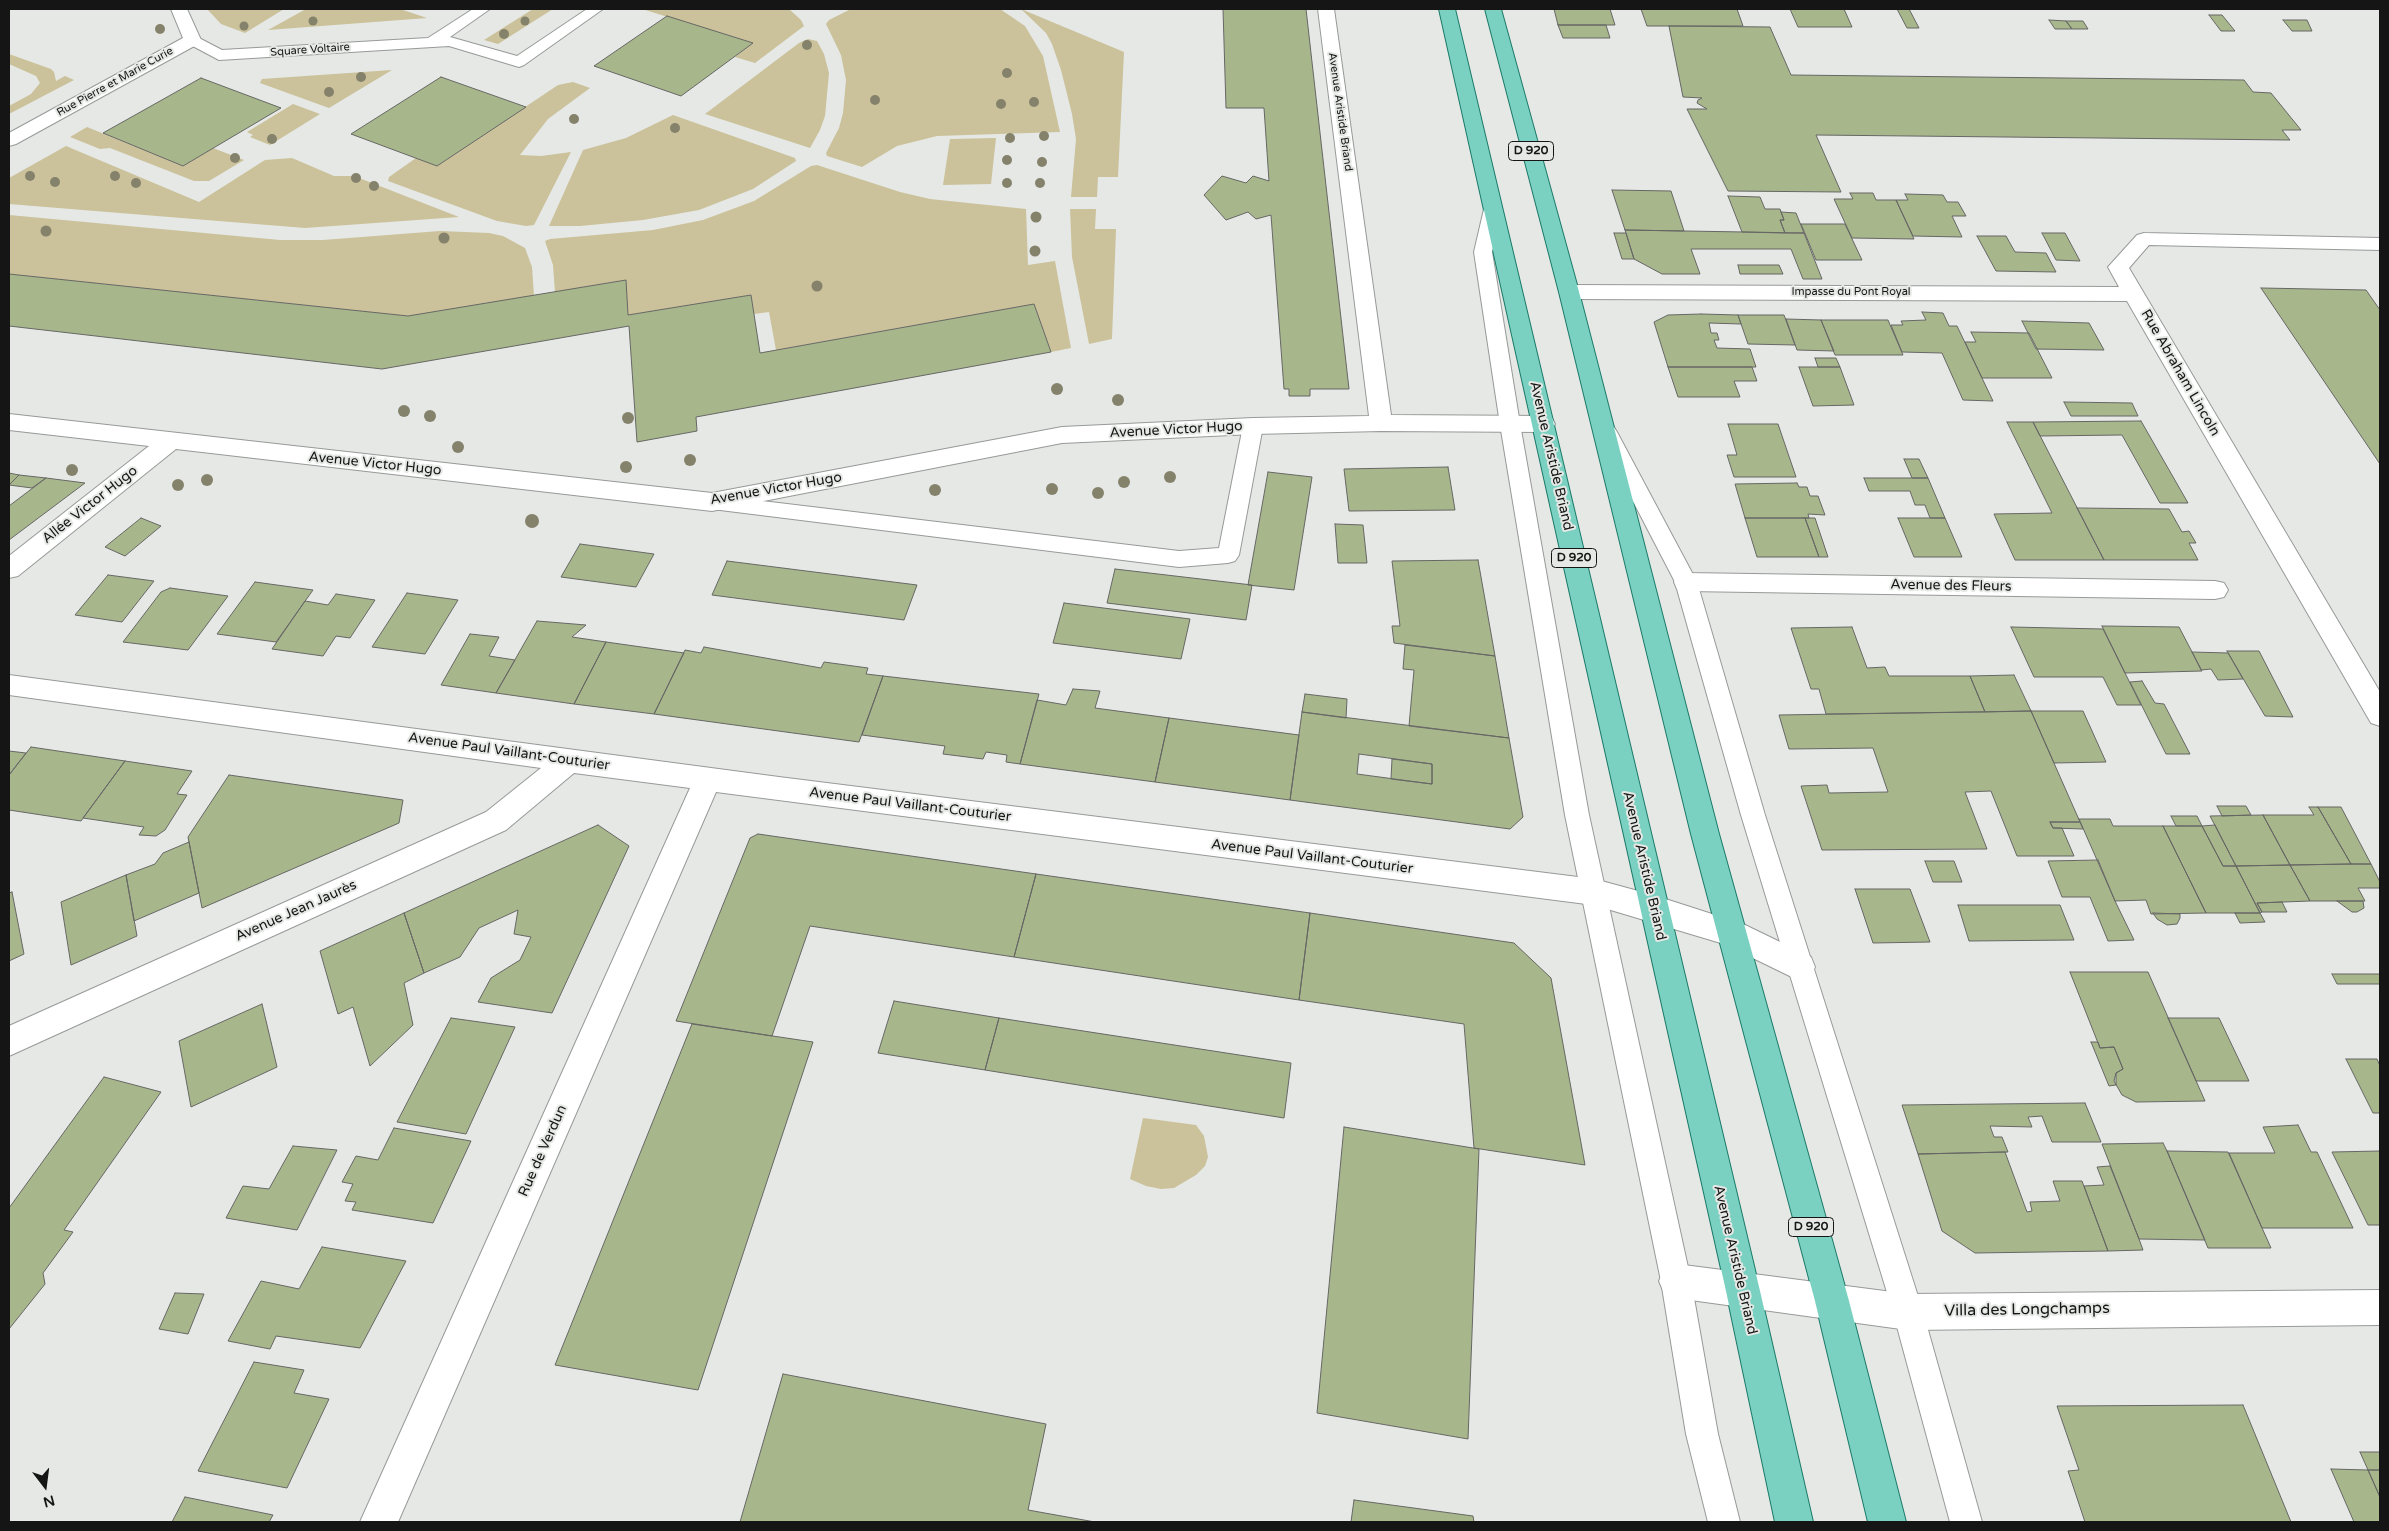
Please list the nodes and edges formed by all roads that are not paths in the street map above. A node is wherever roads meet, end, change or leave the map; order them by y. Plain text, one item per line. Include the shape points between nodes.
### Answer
1 (179, 9) edge
2 (483, 9) edge
3 (596, 9) edge
4 (1326, 9) edge
5 (1447, 9) edge
6 (1493, 9) edge
7 (192, 40) junction
8 (432, 42) junction
9 (9, 140) edge
10 (1494, 209) junction
11 (2380, 244) edge
12 (1569, 292) junction
13 (2134, 294) junction
14 (1601, 419) junction
15 (9, 422) edge
16 (1381, 424) junction
17 (1510, 424) junction
18 (1544, 424) junction
19 (1253, 426) junction
20 (171, 441) junction
21 (712, 502) junction
22 (9, 570) edge
23 (1686, 582) junction
24 (2215, 590) dead end
25 (9, 685) edge
26 (2380, 715) edge
27 (570, 760) junction
28 (708, 779) junction
29 (1594, 892) junction
30 (1653, 908) junction
31 (1732, 933) junction
32 (1800, 967) junction
33 (9, 1041) edge
34 (1676, 1281) junction
35 (1743, 1291) junction
36 (1832, 1301) junction
37 (2380, 1308) edge
38 (1908, 1312) junction
39 (379, 1522) edge
40 (1724, 1522) edge
41 (1794, 1522) edge
42 (1887, 1522) edge
43 (1966, 1522) edge

1 - 7 street
2 - 8 lane, Square Voltaire
3 - 8 lane, Square Voltaire via 519,62 450,40
4 - 16 street, Avenue Aristide Briand
5 - 10 main road, Avenue Aristide Briand / D 920
6 - 12 main road, D 920
7 - 8 lane, Square Voltaire via 219,55
7 - 9 street, Rue Pierre et Marie Curie
10 - 17 lane, Avenue Aristide Briand via 1483,252
10 - 18 main road, Avenue Aristide Briand / D 920
11 - 13 street, Rue Abraham Lincoln via 2144,239 2118,267
12 - 13 street, Impasse du Pont Royal
12 - 14 main road, D 920
13 - 26 street, Rue Abraham Lincoln
14 - 23 lane
14 - 31 main road, D 920 via 1704,834
15 - 20 street, Avenue Victor Hugo
16 - 17 street, Avenue Victor Hugo
16 - 19 street, Avenue Victor Hugo
17 - 18 street, Avenue Victor Hugo
17 - 29 lane, Avenue Aristide Briand via 1577,815
18 - 30 main road, Avenue Aristide Briand / D 920
19 - 21 street, Avenue Victor Hugo via 1062,436
19 - 21 lane via 1228,555 1179,559
20 - 21 street, Avenue Victor Hugo
20 - 22 street, Allée Victor Hugo
23 - 24 street, Avenue des Fleurs
23 - 32 lane
25 - 27 street, Avenue Paul Vaillant-Couturier
27 - 28 street, Avenue Paul Vaillant-Couturier
27 - 33 street, Avenue Jean Jaurès via 496,821
28 - 29 street, Avenue Paul Vaillant-Couturier
28 - 39 street, Rue de Verdun
29 - 30 street, Avenue Paul Vaillant-Couturier
29 - 34 lane, Avenue Aristide Briand
30 - 31 street, Avenue Paul Vaillant-Couturier
30 - 35 main road, Avenue Aristide Briand / D 920
31 - 32 street, Avenue Paul Vaillant-Couturier
31 - 36 main road, D 920
32 - 38 lane
34 - 35 street, Villa des Longchamps
34 - 40 lane, Avenue Aristide Briand via 1702,1434
35 - 36 street, Villa des Longchamps
35 - 41 main road, Avenue Aristide Briand / D 920
36 - 38 street, Villa des Longchamps
36 - 42 main road, D 920
37 - 38 street, Villa des Longchamps
38 - 43 lane

